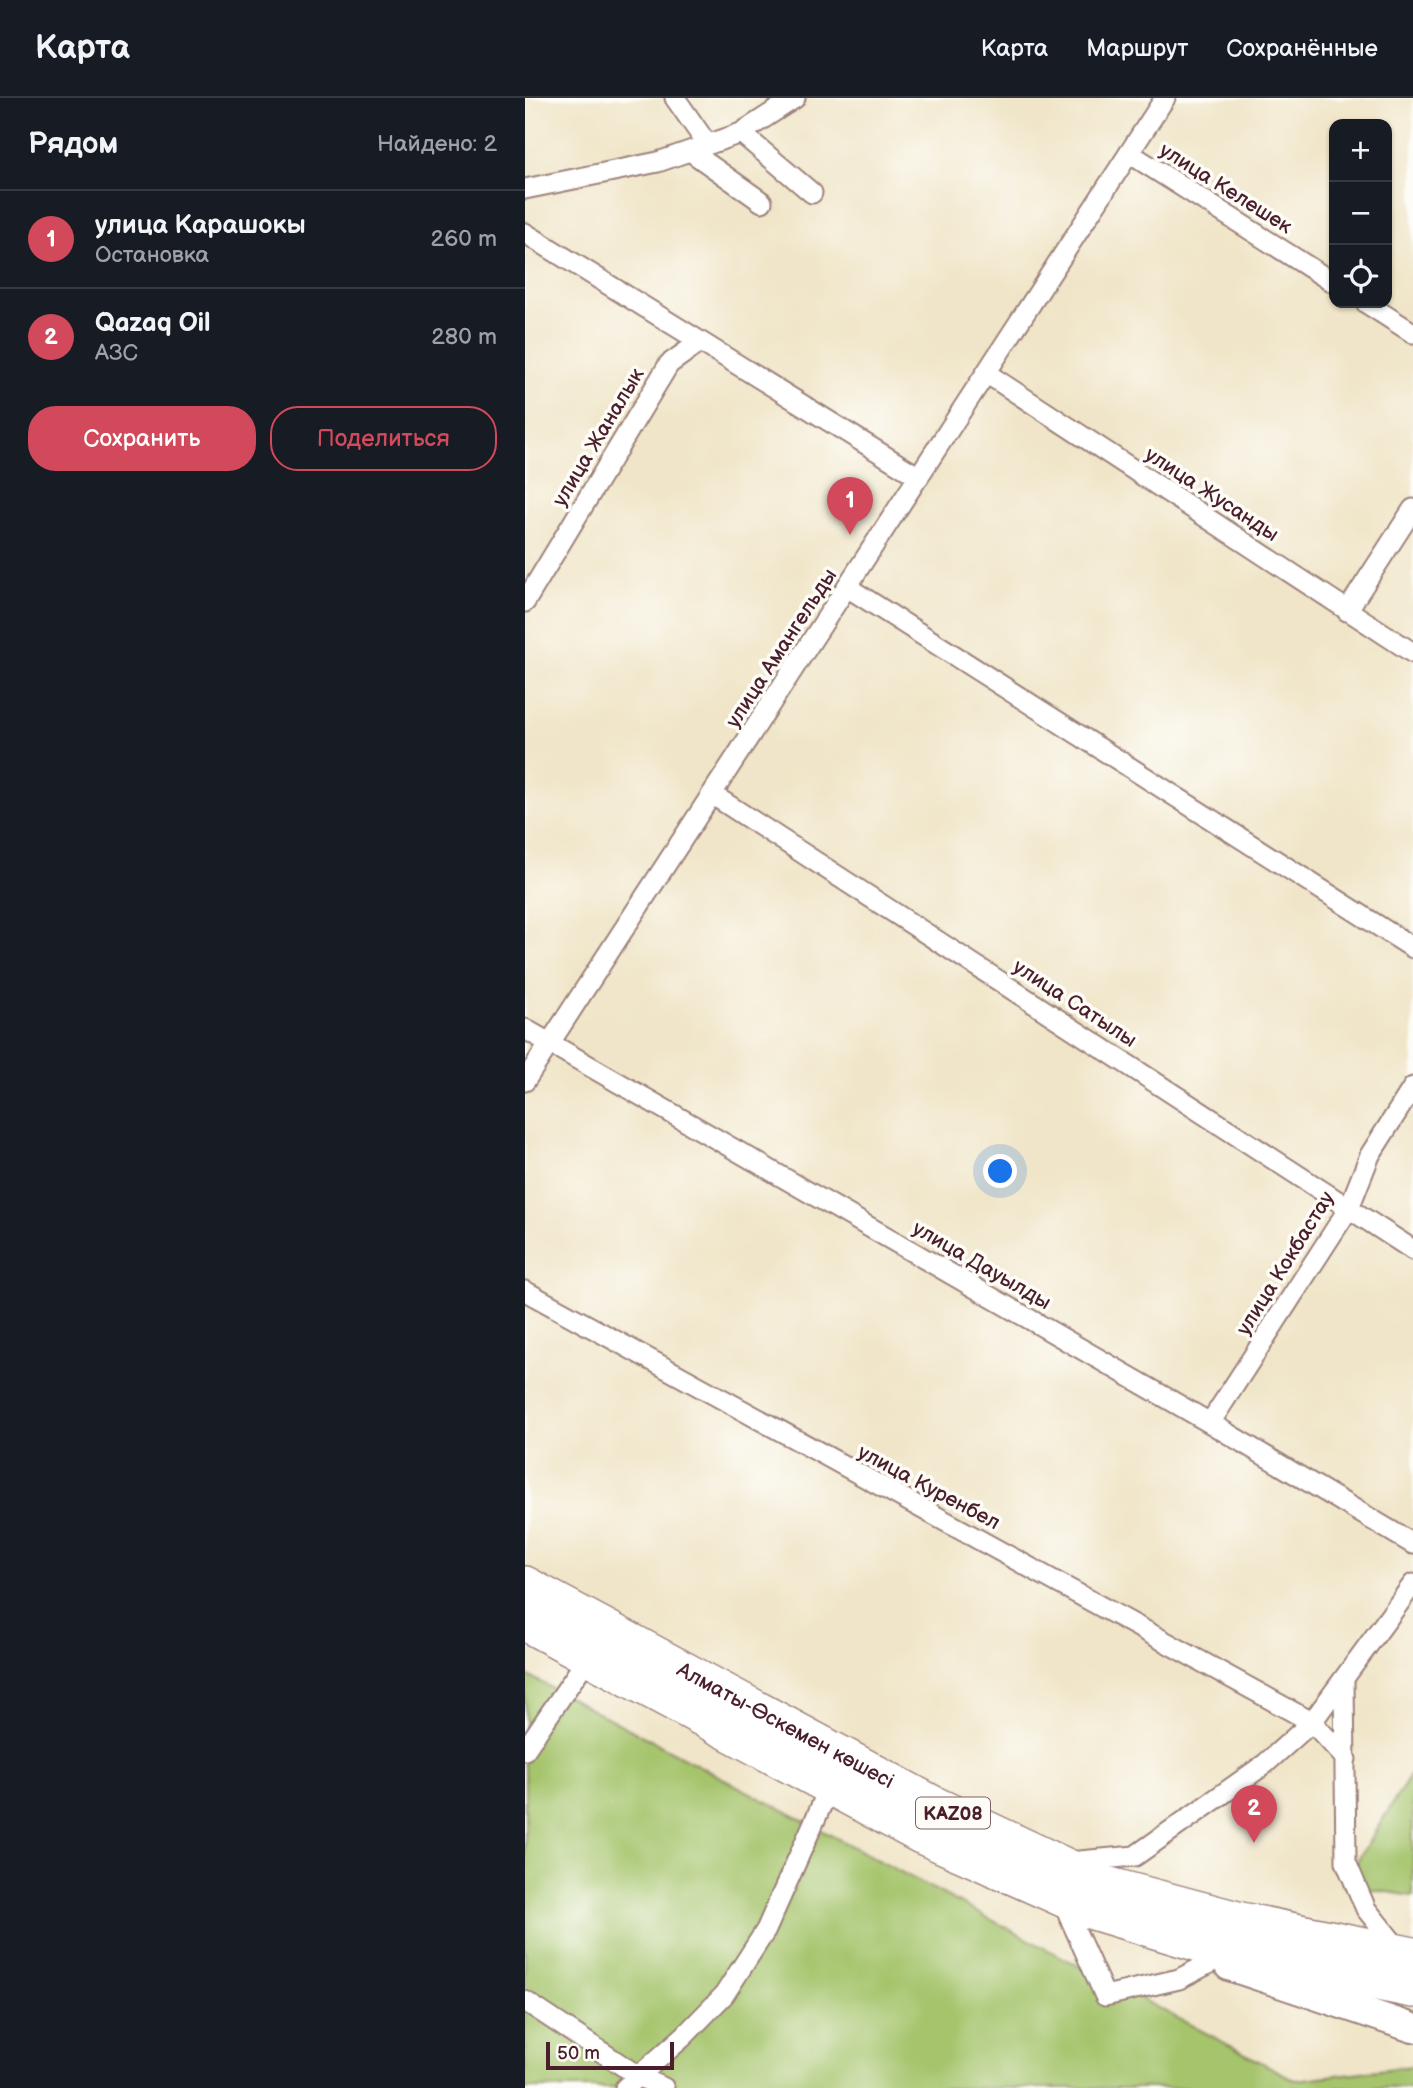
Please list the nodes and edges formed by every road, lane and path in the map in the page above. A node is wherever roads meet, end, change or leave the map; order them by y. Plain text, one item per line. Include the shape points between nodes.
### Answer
1 (675, 98) edge
2 (795, 98) edge
3 (1165, 98) edge
4 (741, 132) junction
5 (699, 147) junction
6 (1129, 153) junction
7 (525, 189) edge
8 (812, 193) dead end
9 (762, 202) dead end
10 (525, 233) edge
11 (1329, 280) edge
12 (1374, 308) edge
13 (1413, 333) edge
14 (701, 342) junction
15 (986, 373) junction
16 (919, 477) junction
17 (1413, 509) edge
18 (847, 587) junction
19 (525, 602) edge
20 (1347, 611) junction
21 (1413, 653) edge
22 (713, 795) junction
23 (1413, 948) edge
24 (525, 1029) edge
25 (550, 1042) junction
26 (525, 1081) edge
27 (1413, 1087) edge
28 (1349, 1209) junction
29 (1413, 1250) edge
30 (525, 1291) edge
31 (1210, 1423) junction
32 (1413, 1545) edge
33 (525, 1585) edge
34 (1412, 1586) edge
35 (525, 1622) edge
36 (589, 1656) junction
37 (1344, 1679) junction
38 (684, 1689) junction
39 (1312, 1722) junction
40 (525, 1750) edge
41 (1346, 1759) junction
42 (830, 1786) junction
43 (1069, 1890) junction
44 (1214, 1961) junction
45 (1410, 1967) edge
46 (525, 2001) edge
47 (1413, 2028) edge
48 (632, 2082) edge
49 (664, 2088) edge

1 - 5 street
2 - 4 street
3 - 6 street, улица Амангельды
4 - 5 street
4 - 8 street
5 - 7 street via 658,162
5 - 9 street
6 - 11 street, улица Келешек
6 - 15 street, улица Амангельды
10 - 14 street
12 - 13 street
14 - 16 street
14 - 19 street, улица Жаналык via 669,364
15 - 16 street, улица Амангельды
15 - 20 street, улица Жусанды
16 - 18 street, улица Амангельды
17 - 20 street
18 - 22 street, улица Амангельды
18 - 23 street
20 - 21 street, улица Жусанды
22 - 25 street, улица Амангельды
22 - 28 street, улица Сатылы
24 - 25 street, улица Дауылды
25 - 26 street, улица Амангельды
25 - 31 street, улица Дауылды
27 - 28 street, улица Кокбастау via 1370,1155
28 - 29 street, улица Сатылы
28 - 31 street, улица Кокбастау
30 - 39 street, улица Куренбел
31 - 32 street, улица Дауылды
33 - 38 highway, Алматы-Өскемен көшесі / KAZ08
34 - 37 street
35 - 36 highway, Алматы-Өскемен көшесі / KAZ08
36 - 38 highway, Алматы-Өскемен көшесі / KAZ08
36 - 40 street
37 - 39 street
37 - 41 street
38 - 42 highway, Алматы-Өскемен көшесі / KAZ08
38 - 43 highway, Алматы-Өскемен көшесі / KAZ08 via 934,1805
39 - 41 street, улица Куренбел
39 - 43 street via 1265,1763 1135,1856
41 - 45 street via 1346,1862 1366,1909
42 - 43 highway, Алматы-Өскемен көшесі / KAZ08 via 919,1834
42 - 48 street via 766,1930 724,1995
43 - 44 main road
43 - 44 street via 1105,1996 1179,1979
43 - 45 highway, Алматы-Өскемен көшесі / KAZ08 via 1103,1884
43 - 45 highway, Алматы-Өскемен көшесі / KAZ08 via 1232,1953
44 - 47 main road
46 - 48 street
48 - 49 street

